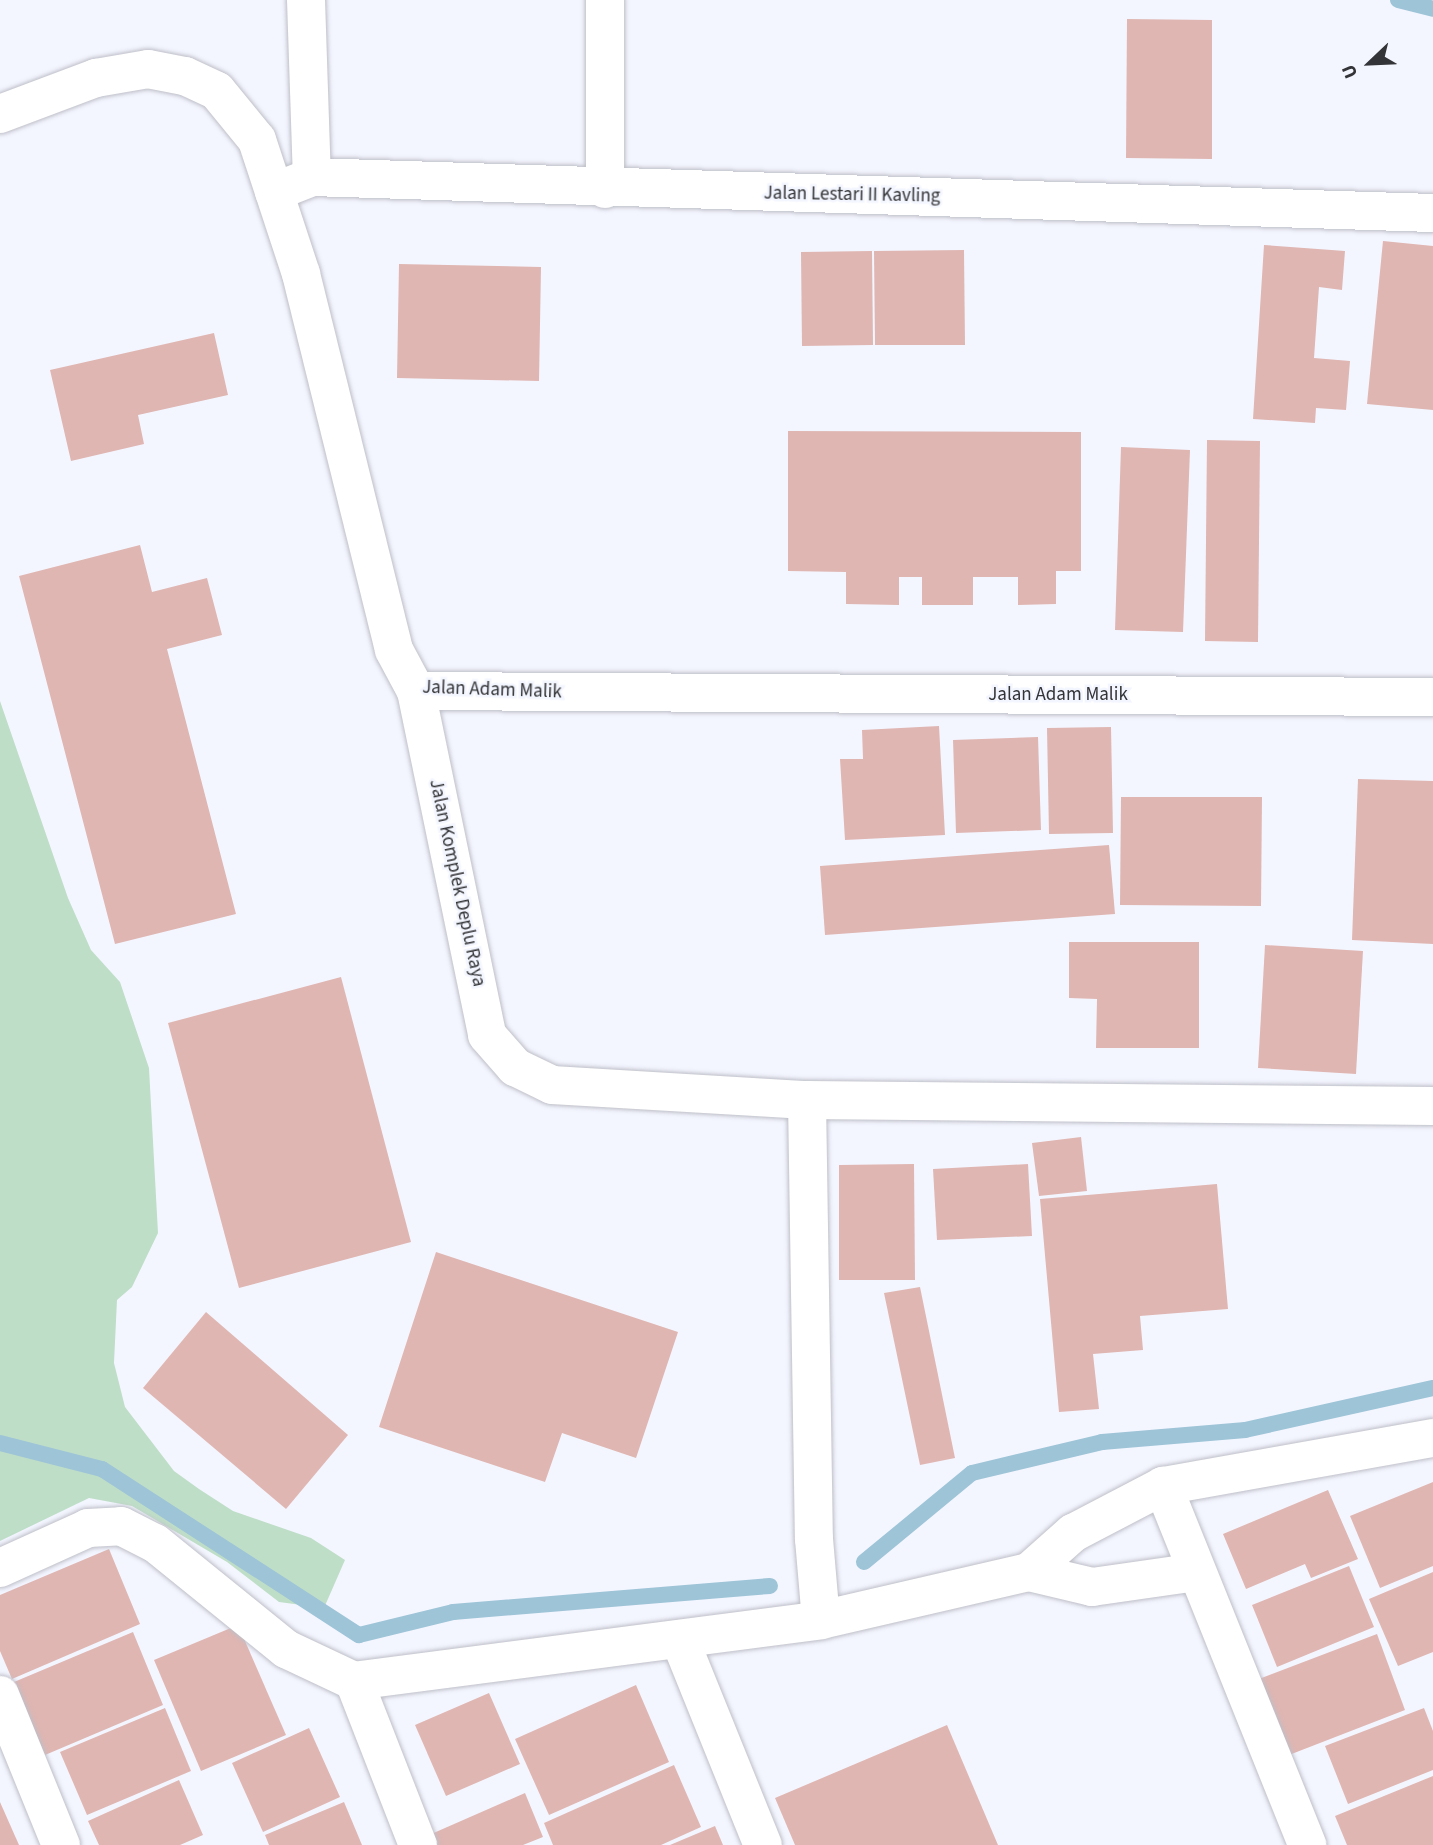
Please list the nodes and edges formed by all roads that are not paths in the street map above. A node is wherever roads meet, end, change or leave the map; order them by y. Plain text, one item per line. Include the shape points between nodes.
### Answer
1 (306, 0) edge
2 (605, 0) edge
3 (0, 114) edge
4 (312, 177) junction
5 (605, 189) junction
6 (274, 192) junction
7 (1433, 213) edge
8 (416, 691) junction
9 (1433, 697) edge
10 (807, 1100) junction
11 (1433, 1106) edge
12 (1433, 1438) edge
13 (1163, 1486) junction
14 (0, 1568) edge
15 (1030, 1572) junction
16 (1197, 1572) junction
17 (821, 1620) junction
18 (680, 1640) junction
19 (354, 1681) junction
20 (0, 1695) edge
21 (61, 1845) edge
22 (418, 1845) edge
23 (763, 1845) edge
24 (1307, 1845) edge

1 - 4 street
2 - 5 street
3 - 6 street, Jalan Adam Malik via 96,78 148,69 185,76 217,91 257,139
4 - 5 street, Jalan Lestari II Kavling
4 - 6 street, Jalan Lestari II Kavling
5 - 7 street, Jalan Lestari II Kavling
6 - 8 street, Jalan Adam Malik via 301,274 394,650
8 - 9 street, Jalan Adam Malik
8 - 10 street, Jalan Komplek Deplu Raya via 487,1035 515,1067 552,1085
10 - 11 street
10 - 17 street via 814,1538
12 - 13 street
13 - 15 street via 1073,1533
13 - 16 street
14 - 19 street via 88,1528 121,1526 155,1543 286,1649
15 - 16 street via 1092,1587
15 - 17 street
16 - 24 street
17 - 18 street
18 - 19 street
18 - 23 street
19 - 22 street
20 - 21 street

